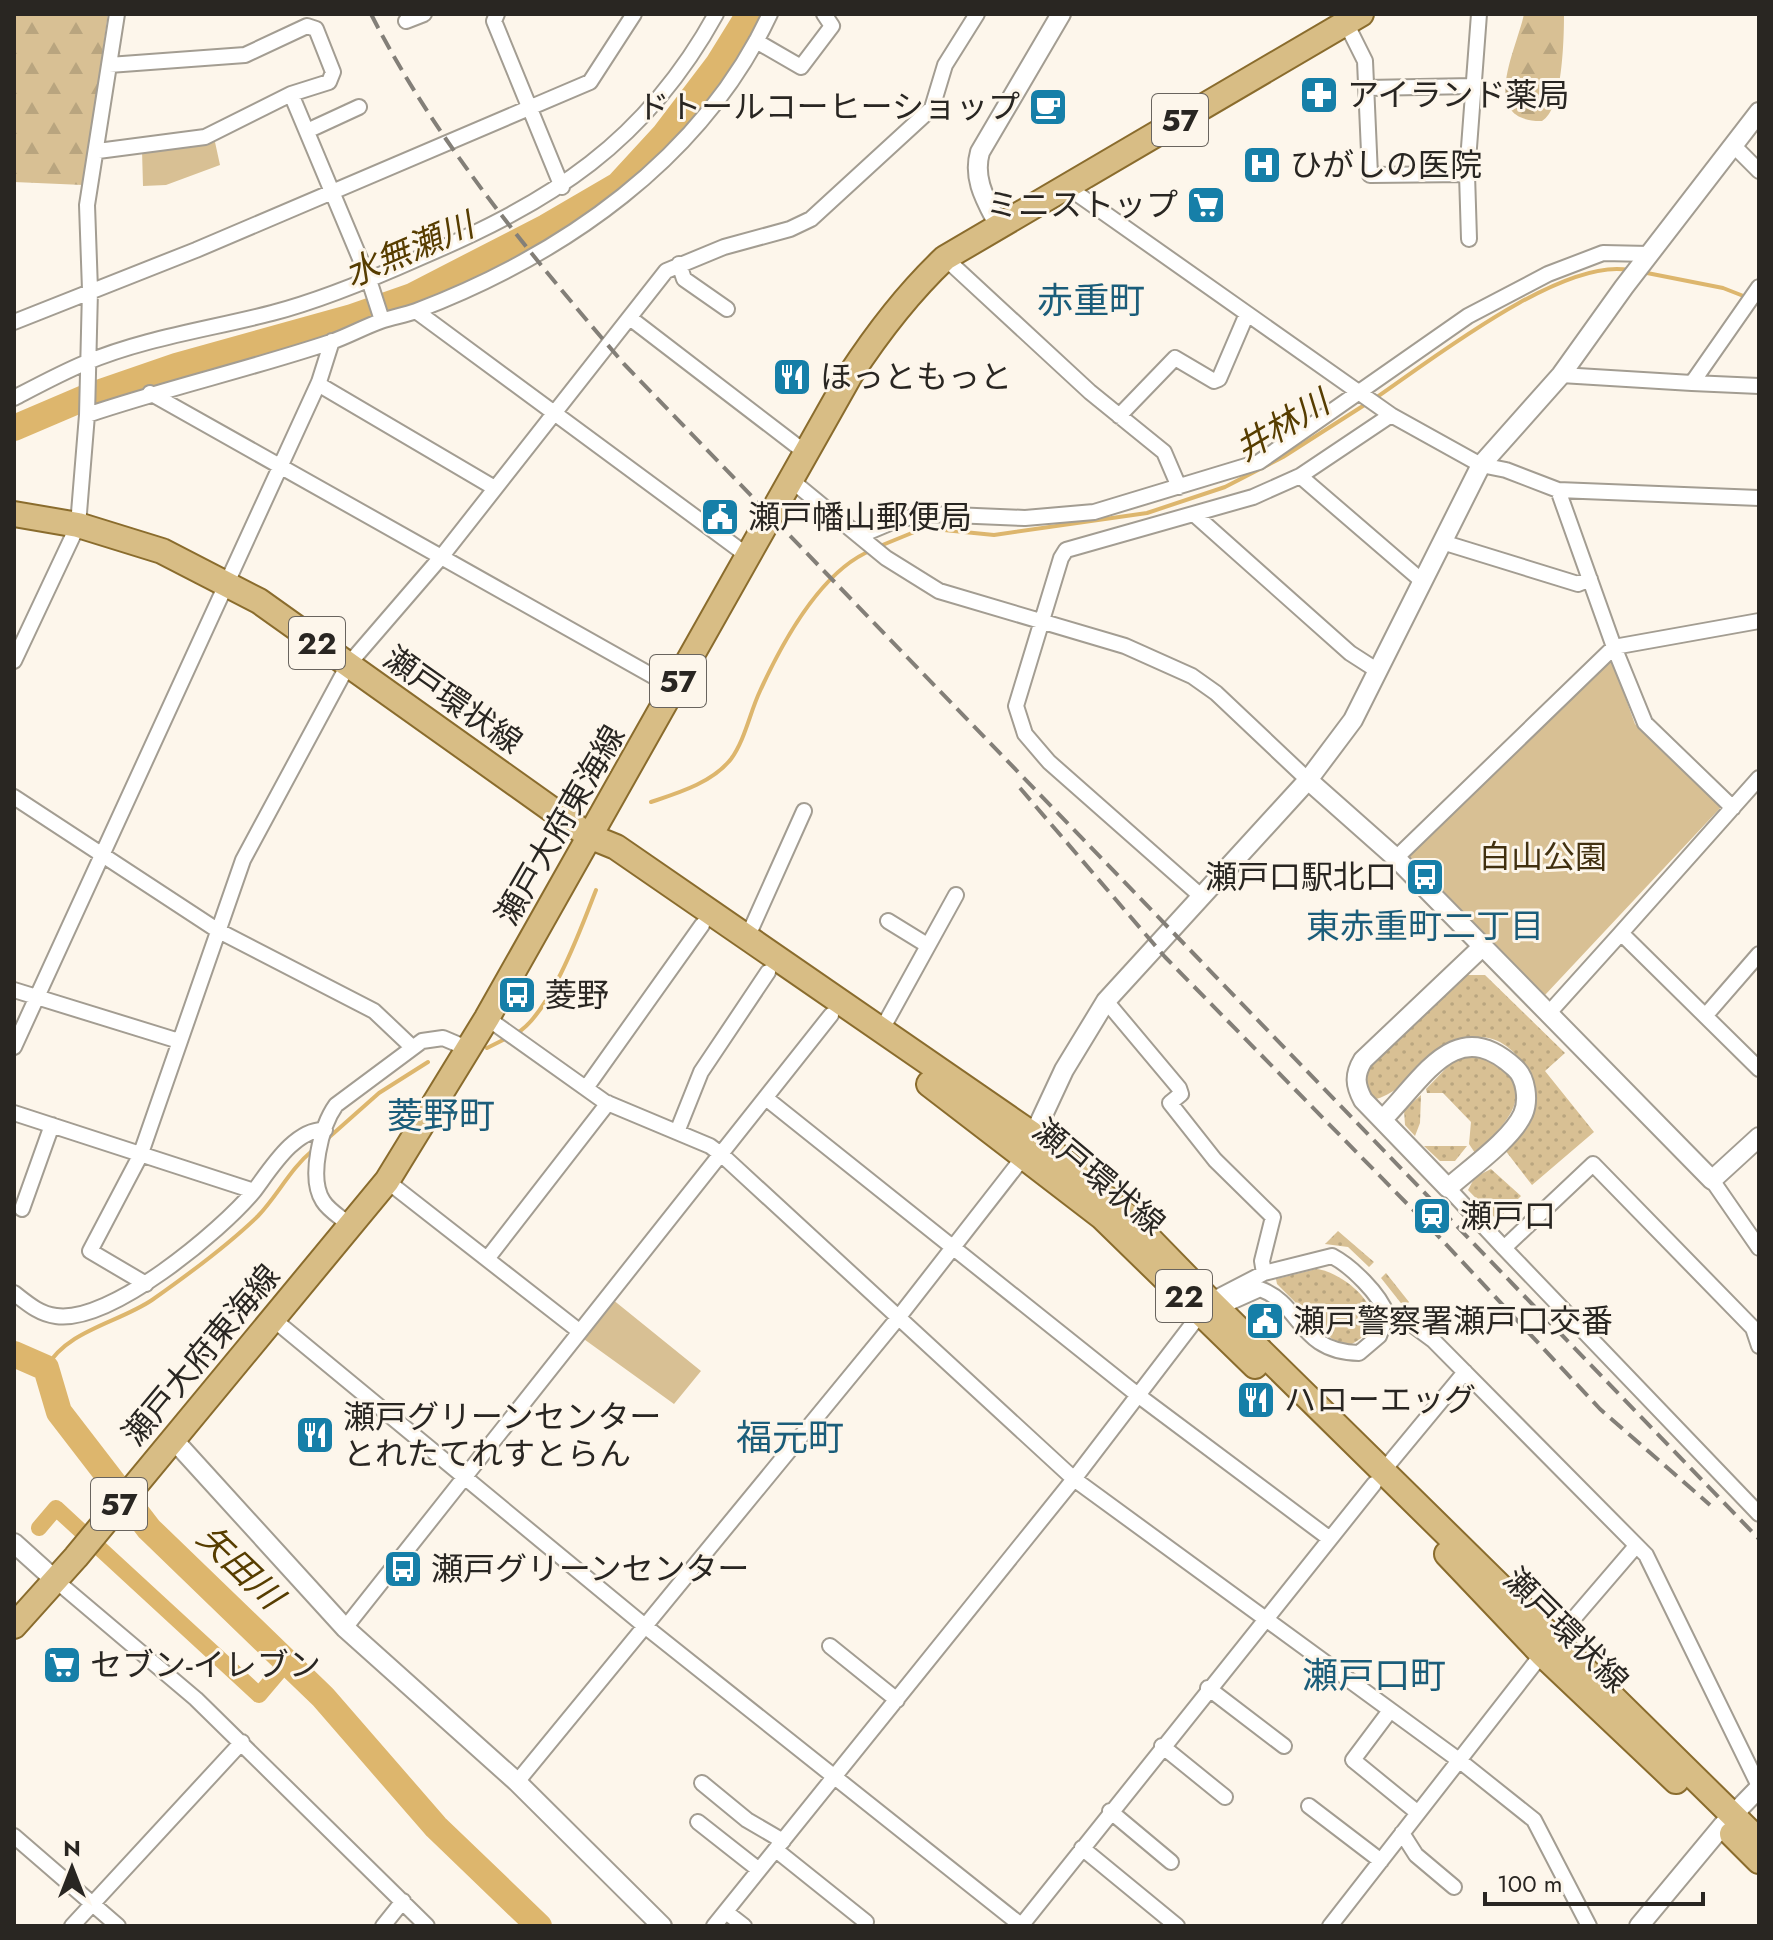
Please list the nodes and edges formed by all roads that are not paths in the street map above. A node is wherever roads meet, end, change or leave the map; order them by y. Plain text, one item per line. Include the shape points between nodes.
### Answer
1 (117, 14) edge
2 (424, 14) edge
3 (497, 14) edge
4 (634, 14) edge
5 (716, 14) edge
6 (770, 14) edge
7 (824, 14) edge
8 (977, 14) edge
9 (1061, 14) edge
10 (1479, 14) edge
11 (1354, 18) edge
12 (406, 21) dead end
13 (756, 41) junction
14 (109, 65) junction
15 (1473, 86) junction
16 (1366, 88) junction
17 (291, 94) junction
18 (359, 107) dead end
19 (532, 107) junction
20 (1759, 112) edge
21 (307, 131) junction
22 (1733, 145) junction
23 (98, 151) junction
24 (1759, 171) edge
25 (1467, 174) junction
26 (1066, 186) junction
27 (562, 187) junction
28 (332, 189) junction
29 (999, 226) junction
30 (1469, 239) dead end
31 (1647, 257) junction
32 (945, 258) junction
33 (679, 264) junction
34 (369, 280) junction
35 (1757, 289) edge
36 (90, 290) junction
37 (727, 309) dead end
38 (416, 311) junction
39 (1246, 316) junction
40 (630, 318) junction
41 (382, 320) junction
42 (14, 322) edge
43 (332, 341) junction
44 (87, 363) junction
45 (1561, 375) junction
46 (1692, 383) junction
47 (318, 384) junction
48 (1759, 386) edge
49 (150, 393) junction
50 (1359, 394) junction
51 (14, 398) edge
52 (87, 415) junction
53 (553, 415) junction
54 (1391, 415) junction
55 (1119, 416) junction
56 (806, 453) junction
57 (280, 465) junction
58 (1481, 465) junction
59 (1300, 476) junction
60 (791, 480) junction
61 (493, 487) junction
62 (1179, 487) junction
63 (1558, 490) junction
64 (1759, 498) edge
65 (14, 514) edge
66 (1195, 515) junction
67 (78, 525) junction
68 (859, 536) junction
69 (1442, 542) junction
70 (442, 556) junction
71 (748, 556) junction
72 (1590, 579) junction
73 (1422, 581) junction
74 (226, 584) junction
75 (1759, 621) edge
76 (1043, 625) junction
77 (17, 644) edge
78 (1614, 647) junction
79 (14, 661) edge
80 (348, 665) junction
81 (1378, 671) junction
82 (674, 688) junction
83 (1759, 778) edge
84 (1308, 780) junction
85 (14, 797) edge
86 (1733, 808) junction
87 (804, 811) dead end
88 (589, 836) junction
89 (100, 856) junction
90 (1396, 858) junction
91 (956, 895) dead end
92 (1202, 897) junction
93 (888, 921) dead end
94 (702, 925) junction
95 (217, 930) junction
96 (1621, 933) junction
97 (747, 938) junction
98 (927, 945) junction
99 (1481, 948) junction
100 (1759, 954) edge
101 (768, 972) junction
102 (14, 990) edge
103 (35, 997) junction
104 (1106, 1001) junction
105 (1548, 1014) junction
106 (831, 1015) junction
107 (1706, 1015) junction
108 (492, 1021) junction
109 (881, 1031) junction
110 (179, 1041) junction
111 (14, 1047) edge
112 (412, 1047) junction
113 (469, 1049) junction
114 (1759, 1069) edge
115 (586, 1088) junction
116 (767, 1099) junction
117 (608, 1103) junction
118 (14, 1113) edge
119 (1384, 1118) junction
120 (52, 1125) junction
121 (325, 1130) junction
122 (677, 1132) junction
123 (1759, 1137) edge
124 (1028, 1145) junction
125 (722, 1155) junction
126 (140, 1156) junction
127 (1712, 1180) junction
128 (387, 1181) junction
129 (1448, 1188) junction
130 (254, 1191) junction
131 (22, 1209) dead end
132 (351, 1226) junction
133 (953, 1248) junction
134 (1504, 1248) junction
135 (1759, 1248) edge
136 (487, 1259) junction
137 (1264, 1273) junction
138 (146, 1284) junction
139 (14, 1293) edge
140 (1211, 1308) junction
141 (1387, 1315) junction
142 (898, 1318) junction
143 (273, 1319) junction
144 (579, 1331) junction
145 (1759, 1346) edge
146 (1465, 1372) junction
147 (1139, 1396) junction
148 (167, 1445) junction
149 (461, 1477) junction
150 (1379, 1477) junction
151 (1074, 1479) junction
152 (1759, 1514) edge
153 (1330, 1539) junction
154 (14, 1543) edge
155 (1636, 1546) junction
156 (54, 1579) junction
157 (1263, 1620) junction
158 (14, 1626) edge
159 (646, 1627) junction
160 (345, 1628) junction
161 (830, 1646) dead end
162 (1549, 1646) junction
163 (1208, 1688) junction
164 (897, 1700) junction
165 (1389, 1712) junction
166 (242, 1742) junction
167 (1162, 1746) junction
168 (1284, 1746) dead end
169 (1460, 1761) junction
170 (834, 1778) junction
171 (517, 1782) junction
172 (702, 1783) dead end
173 (1759, 1787) edge
174 (1225, 1797) dead end
175 (1309, 1806) dead end
176 (1110, 1811) junction
177 (1418, 1813) junction
178 (1727, 1820) junction
179 (698, 1822) dead end
180 (1402, 1833) junction
181 (14, 1836) edge
182 (1759, 1841) edge
183 (779, 1845) junction
184 (1082, 1848) junction
185 (1381, 1861) junction
186 (1759, 1861) edge
187 (1171, 1862) dead end
188 (759, 1870) junction
189 (1454, 1887) dead end
190 (403, 1901) junction
191 (91, 1903) junction
192 (726, 1912) junction
193 (866, 1922) dead end
194 (1331, 1925) edge
195 (72, 1926) edge
196 (118, 1926) edge
197 (383, 1926) edge
198 (427, 1926) edge
199 (662, 1926) edge
200 (714, 1926) edge
201 (744, 1926) edge
202 (1021, 1926) edge
203 (1177, 1926) edge
204 (1589, 1926) edge
205 (1639, 1926) edge

1 - 14 street
2 - 12 street
3 - 19 street via 494,21
4 - 19 street via 590,82
5 - 27 street via 689,60 639,122
6 - 13 street
7 - 13 street via 832,26 801,67
8 - 33 street via 945,65 932,108 811,219
9 - 29 street via 980,152 979,186
10 - 15 street
11 - 16 street
11 - 26 main road, 瀬戸大府東海線 / 57
13 - 38 street via 698,127 635,189 560,238
14 - 17 street via 245,55 307,26 316,29 333,72 329,82
14 - 23 street
15 - 16 street
15 - 25 street
16 - 25 street via 1370,175
17 - 21 street
17 - 23 street via 205,137
18 - 21 street
19 - 27 street
19 - 28 street
20 - 22 street
21 - 28 street
22 - 24 street
22 - 31 street
23 - 36 street via 87,205
25 - 30 street
26 - 29 main road, 瀬戸大府東海線 / 57
26 - 39 street
27 - 34 street via 494,226
28 - 34 street
28 - 36 street
29 - 32 main road, 瀬戸大府東海線 / 57
31 - 45 street
31 - 50 street via 1603,253 1548,274 1468,316
32 - 55 street
32 - 56 main road, 瀬戸大府東海線 / 57 via 882,326
33 - 37 street via 684,279
33 - 40 street via 666,271
34 - 41 street
34 - 44 street via 273,313 206,326
35 - 46 street
36 - 42 street
36 - 44 street
38 - 41 street
38 - 53 street
39 - 50 street
39 - 55 street via 1219,379 1175,358
40 - 53 street
40 - 56 street
41 - 43 street
43 - 47 street
43 - 49 street
44 - 51 street
44 - 52 street
45 - 46 street
45 - 58 street
46 - 48 street
47 - 57 street
47 - 61 street
49 - 52 street
49 - 57 street
50 - 54 street
50 - 62 street via 1259,462
52 - 67 street
53 - 61 street
53 - 71 street
54 - 58 street
54 - 59 street
55 - 62 street via 1164,452
56 - 60 main road, 瀬戸大府東海線 / 57
57 - 70 street
57 - 74 street
58 - 63 street
58 - 69 street
59 - 66 street
59 - 73 street
60 - 68 street
60 - 71 main road, 瀬戸大府東海線 / 57
61 - 70 street
62 - 68 street via 1066,517 929,514
63 - 64 street
63 - 72 street
65 - 67 main road, 瀬戸環状線 / 22
66 - 76 street via 1066,550
66 - 81 street via 1350,653
67 - 74 main road, 瀬戸環状線 / 22 via 162,551
67 - 77 street
68 - 76 street via 939,591
69 - 72 street via 1578,584
69 - 73 street
70 - 80 street
70 - 82 street
71 - 82 main road, 瀬戸大府東海線 / 57
72 - 78 street
73 - 81 street
74 - 80 main road, 瀬戸環状線 / 22 via 259,601
74 - 89 street
75 - 78 street
76 - 84 street via 1125,646 1192,676
76 - 92 street via 1016,706 1025,734 1049,762
77 - 79 street
78 - 86 street via 1645,723
78 - 90 street
80 - 88 main road, 瀬戸環状線 / 22
80 - 95 street via 243,860
81 - 84 street via 1353,720
82 - 88 main road, 瀬戸大府東海線 / 57
83 - 86 street
84 - 90 street
84 - 92 street
85 - 89 street
86 - 96 street
87 - 97 street
88 - 94 main road, 瀬戸環状線 / 22 via 603,856
88 - 97 main road, 瀬戸環状線 / 22 via 616,847
88 - 108 main road, 瀬戸大府東海線 / 57
89 - 95 street
89 - 103 street
90 - 99 street
91 - 98 street
92 - 104 street
93 - 98 street
94 - 101 main road, 瀬戸環状線 / 22
94 - 115 street
95 - 110 street
95 - 112 street via 374,1011
96 - 105 street
96 - 107 street
97 - 109 main road, 瀬戸環状線 / 22
98 - 109 street
99 - 105 street
99 - 119 street via 1356,1071 1363,1100
100 - 107 street
101 - 106 main road, 瀬戸環状線 / 22
101 - 122 street via 701,1072
102 - 103 street
103 - 110 street
103 - 111 street
104 - 124 street via 1064,1070
104 - 137 street via 1179,1088 1181,1094 1170,1103 1215,1160 1273,1217
105 - 127 street
106 - 116 street
106 - 124 main road, 瀬戸環状線 / 22
107 - 114 street
108 - 113 main road, 瀬戸大府東海線 / 57
108 - 115 street
109 - 124 main road, 瀬戸環状線 / 22
110 - 126 street
112 - 113 street via 443,1038
112 - 121 street via 336,1105
113 - 128 main road, 瀬戸大府東海線 / 57
115 - 117 street
116 - 125 street
116 - 133 street
117 - 122 street
117 - 136 street
118 - 120 street
119 - 129 street
119 - 129 street via 1448,1052 1486,1046 1521,1074 1526,1093 1516,1125
120 - 126 street
120 - 131 street
121 - 130 street via 315,1129 295,1142
121 - 132 street via 317,1188 323,1202
122 - 125 street
123 - 127 street
124 - 133 street
124 - 140 main road, 瀬戸環状線 / 22 via 1102,1217
125 - 142 street
125 - 144 street
126 - 130 street
126 - 138 street via 90,1251
127 - 135 street
128 - 132 main road, 瀬戸大府東海線 / 57
128 - 136 street
129 - 134 street
130 - 138 street via 234,1214
132 - 143 main road, 瀬戸大府東海線 / 57
133 - 142 street
133 - 147 street
134 - 145 street via 1593,1164 1753,1328
134 - 152 street
136 - 144 street
137 - 140 street
137 - 141 street via 1332,1256
138 - 139 street via 73,1317 36,1309
140 - 141 street via 1252,1290 1268,1292 1320,1344 1340,1353 1359,1353 1379,1336
140 - 147 street
140 - 150 main road, 瀬戸環状線 / 22
141 - 146 street via 1410,1323
142 - 151 street
142 - 159 street
143 - 148 main road, 瀬戸大府東海線 / 57
143 - 149 street
144 - 149 street
146 - 150 street
146 - 155 street
147 - 151 street
147 - 153 street
148 - 156 main road, 瀬戸大府東海線 / 57
148 - 160 street
149 - 159 street
149 - 160 street
150 - 153 street
150 - 162 main road, 瀬戸環状線 / 22
151 - 157 street
151 - 164 street
153 - 157 street
154 - 156 street
155 - 162 street
155 - 173 street via 1646,1555
156 - 158 main road, 瀬戸大府東海線 / 57
156 - 166 street
157 - 163 street
157 - 165 street
159 - 170 street
159 - 171 street
160 - 171 street
161 - 164 street
162 - 169 street
162 - 178 main road, 瀬戸環状線 / 22
163 - 167 street
163 - 168 street
164 - 170 street
165 - 169 street
165 - 177 street via 1353,1760
166 - 190 street
166 - 191 street
167 - 174 street
167 - 176 street
169 - 177 street
169 - 204 street via 1534,1820
170 - 183 street
170 - 202 street
171 - 199 street
172 - 183 street
173 - 178 street
175 - 185 street
176 - 184 street
176 - 187 street
177 - 180 street
178 - 182 main road, 瀬戸環状線 / 22
178 - 186 main road, 瀬戸環状線 / 22
178 - 205 street
179 - 188 street
180 - 185 street
180 - 189 street via 1416,1855
181 - 191 street
183 - 188 street
183 - 193 street
184 - 202 street
184 - 203 street
185 - 194 street
188 - 192 street
190 - 197 street
190 - 198 street
191 - 195 street
191 - 196 street
192 - 200 street
192 - 201 street

